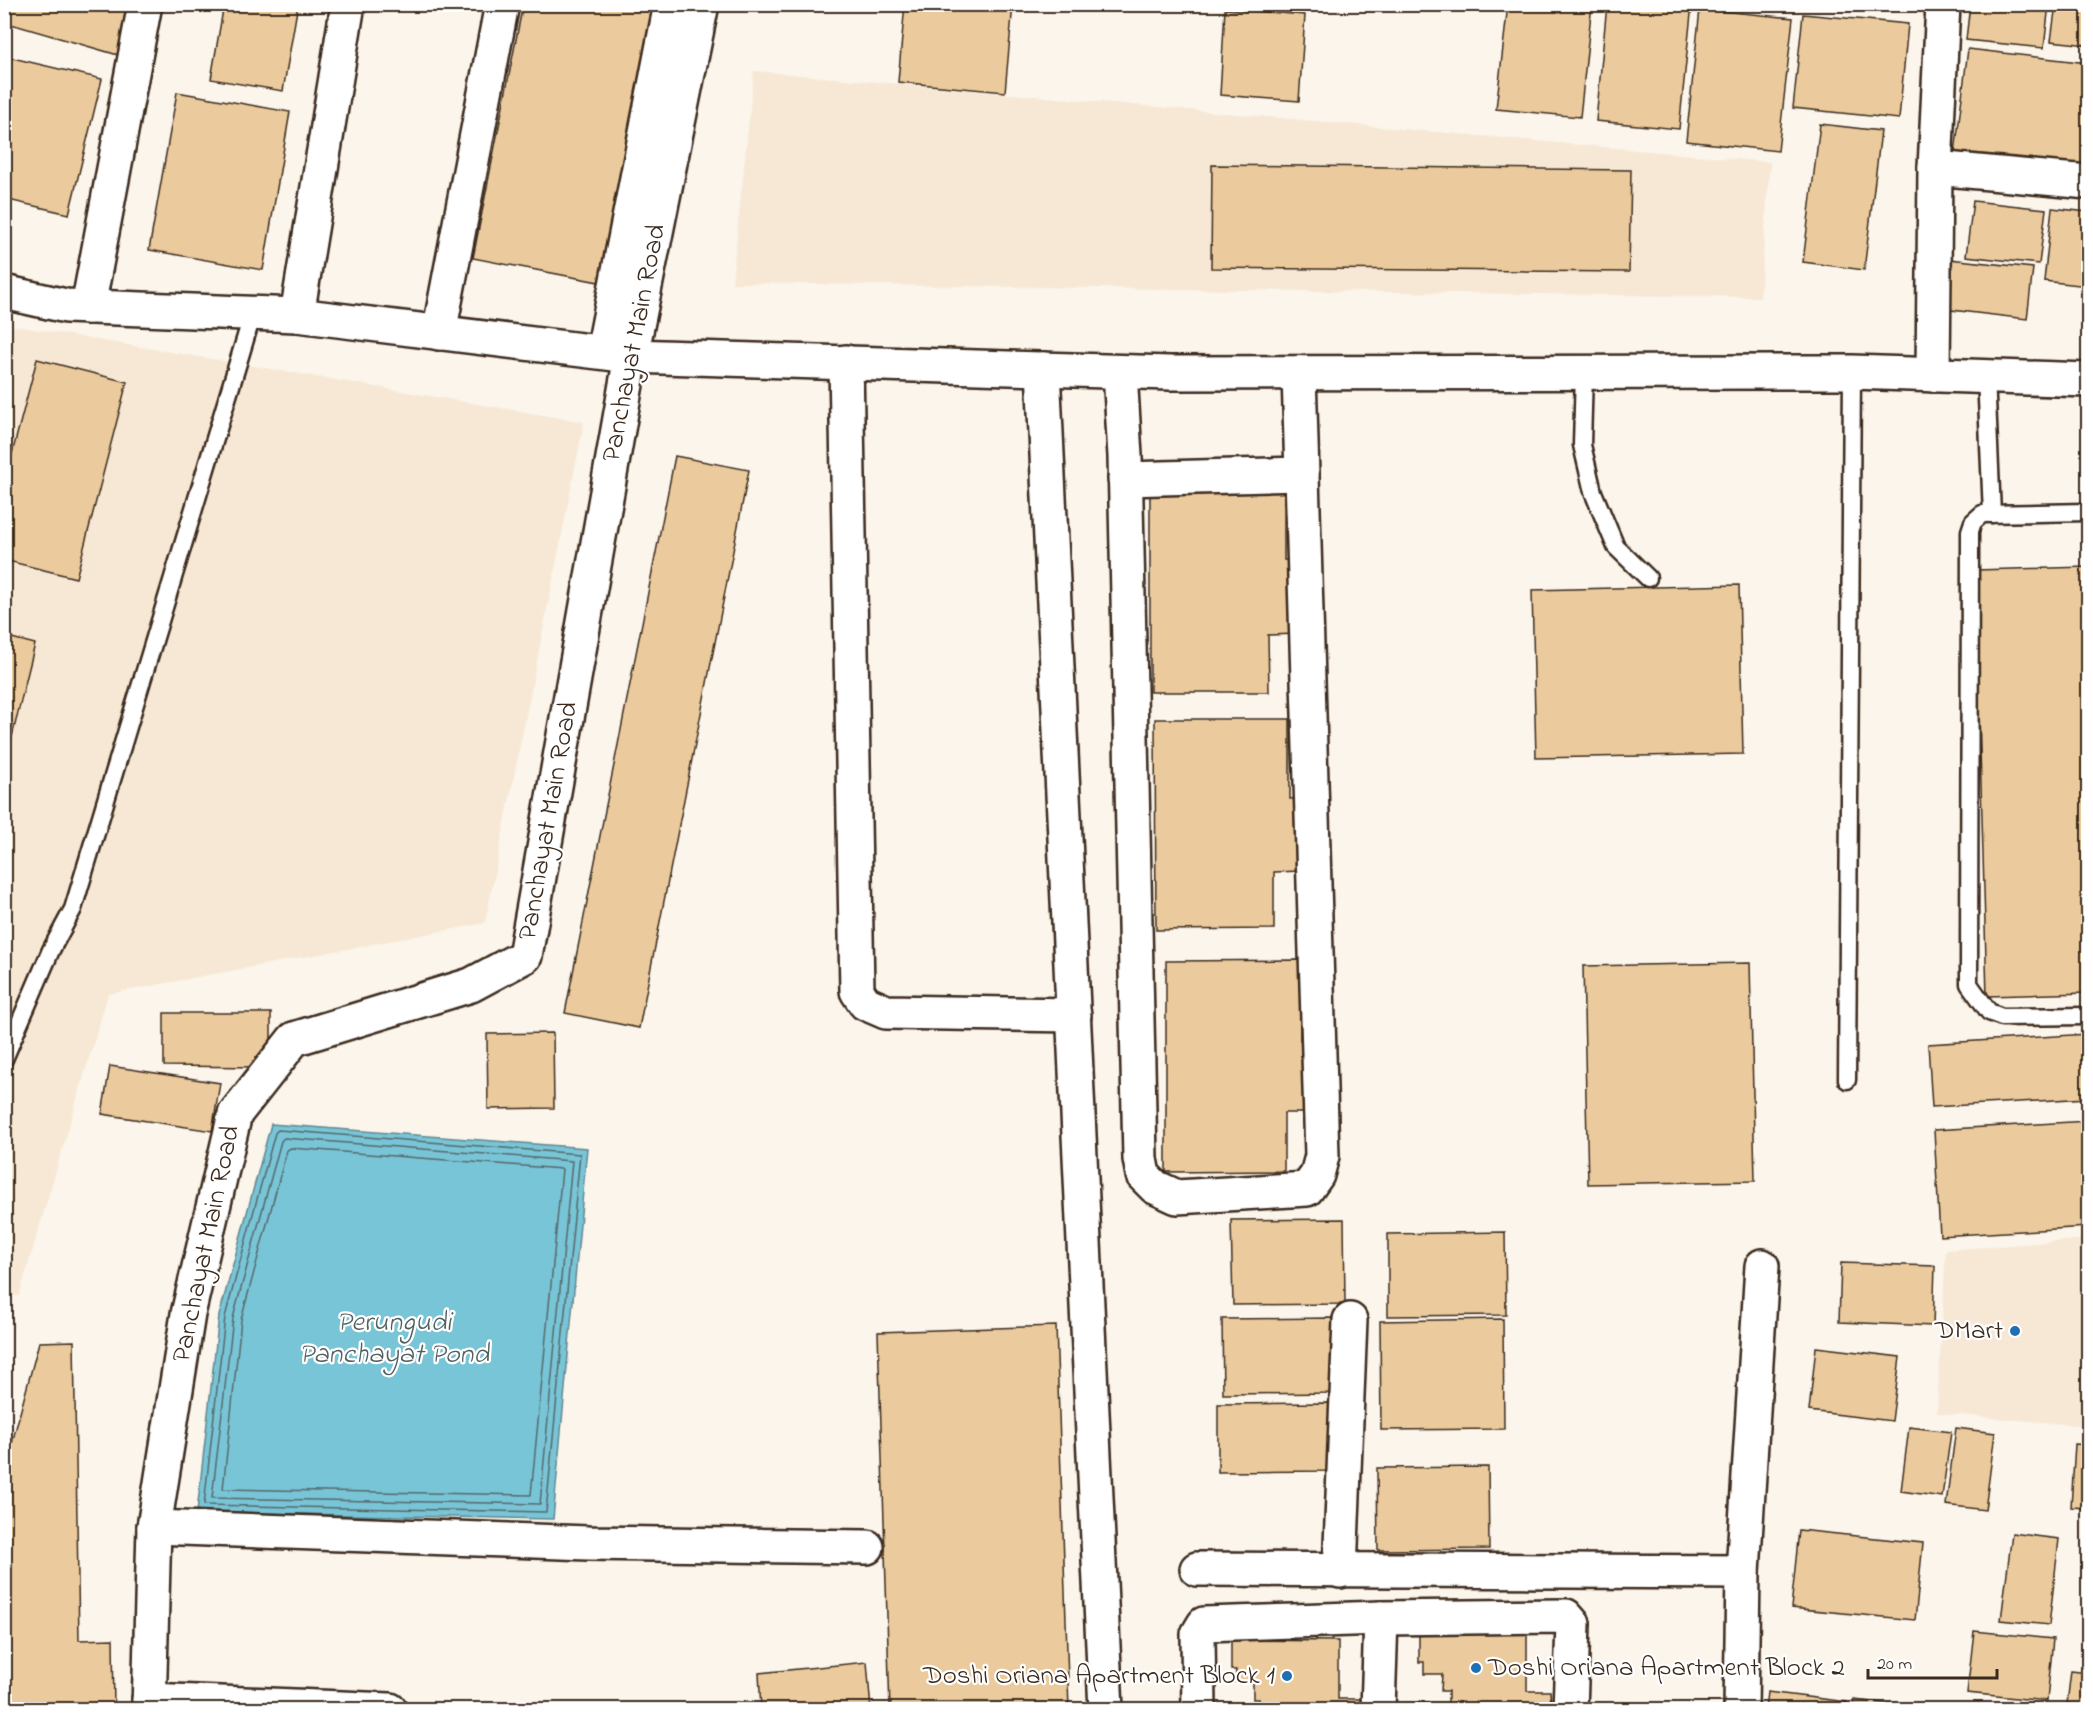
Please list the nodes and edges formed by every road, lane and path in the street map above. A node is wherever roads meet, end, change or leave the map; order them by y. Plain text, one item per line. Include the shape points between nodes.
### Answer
1 (145, 4) edge
2 (348, 4) edge
3 (502, 4) edge
4 (671, 4) edge
5 (702, 4) edge
6 (1943, 4) edge
7 (1935, 168) junction
8 (2088, 182) edge
9 (4, 292) edge
10 (88, 307) junction
11 (253, 313) junction
12 (297, 315) junction
13 (439, 333) junction
14 (617, 354) junction
15 (846, 362) junction
16 (1043, 369) junction
17 (1120, 372) junction
18 (1584, 372) junction
19 (1852, 372) junction
20 (1299, 373) junction
21 (1933, 375) junction
22 (1986, 376) junction
23 (2088, 380) edge
24 (1302, 474) junction
25 (1125, 479) junction
26 (2088, 512) edge
27 (1992, 514) junction
28 (1648, 578) dead end
29 (1074, 1015) junction
30 (2088, 1016) edge
31 (4, 1059) edge
32 (1847, 1080) dead end
33 (1762, 1266) dead end
34 (1350, 1320) dead end
35 (154, 1527) junction
36 (867, 1547) dead end
37 (1197, 1569) dead end
38 (1340, 1571) junction
39 (1743, 1572) junction
40 (1381, 1618) junction
41 (149, 1705) edge
42 (390, 1710) edge
43 (1106, 1710) edge
44 (1199, 1710) edge
45 (1378, 1710) edge
46 (1570, 1710) edge
47 (1741, 1710) edge

1 - 10 street
2 - 12 street
3 - 13 street
4 - 14 street
5 - 14 street, Panchayat Main Road
6 - 7 street
7 - 8 street
7 - 21 street
9 - 10 street
10 - 11 street
11 - 12 street
11 - 31 lane via 73,909
12 - 13 street
13 - 14 street
14 - 15 street
14 - 35 street, Panchayat Main Road via 525,956 471,985 294,1039 235,1114 188,1314
15 - 16 street
15 - 29 street via 857,991 864,1003 885,1012
16 - 17 street
16 - 29 street
17 - 20 street
17 - 25 street
18 - 19 street
18 - 20 street
18 - 28 lane via 1582,445 1593,492 1616,547
19 - 21 street
19 - 32 lane
20 - 24 street
21 - 22 street
22 - 23 street
22 - 27 lane
24 - 25 street
24 - 25 street via 1322,1156 1317,1175 1306,1189 1177,1197 1155,1187 1143,1175 1140,1159
26 - 27 lane
27 - 30 lane via 1982,514 1970,531 1969,984 1989,1012 2002,1017
29 - 43 street
33 - 39 street
34 - 38 street
35 - 36 street via 588,1543
35 - 41 street, Panchayat Main Road
37 - 38 street
38 - 39 street
39 - 47 street
40 - 44 street via 1204,1624 1198,1634
40 - 45 street
40 - 46 street via 1566,1616 1573,1624
41 - 42 street

